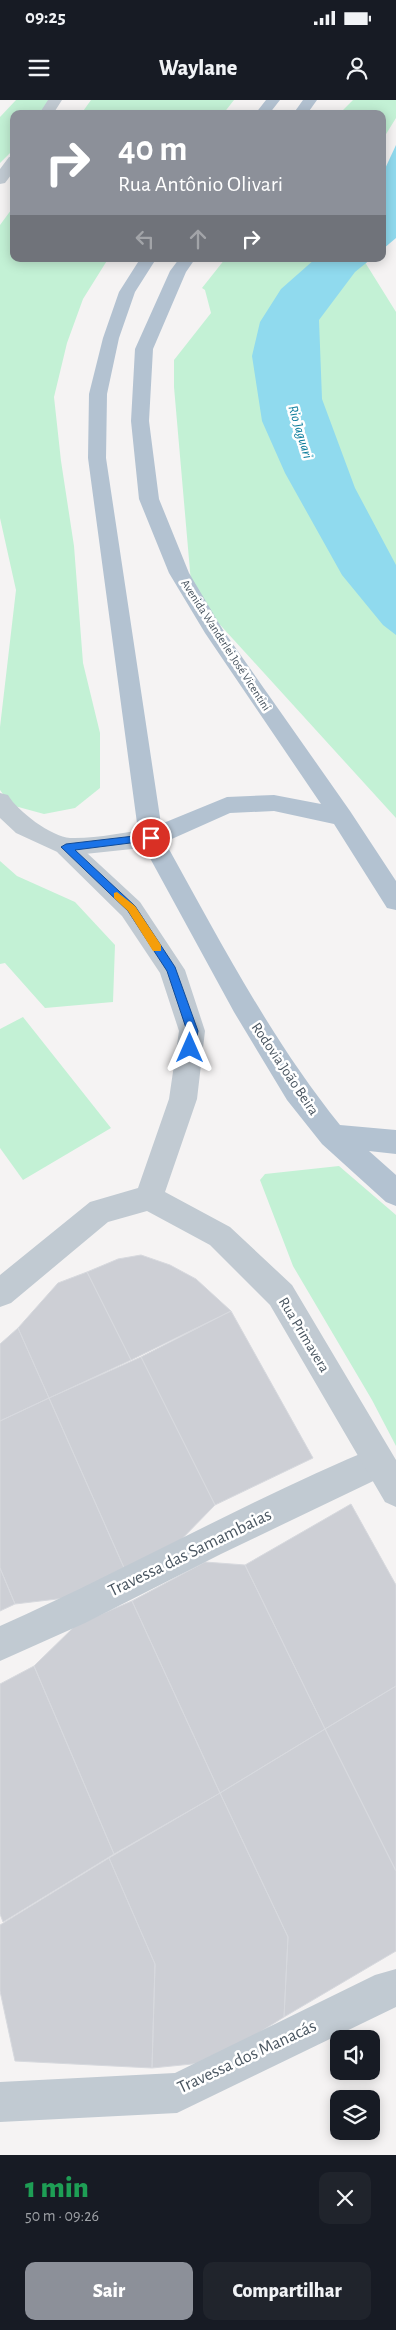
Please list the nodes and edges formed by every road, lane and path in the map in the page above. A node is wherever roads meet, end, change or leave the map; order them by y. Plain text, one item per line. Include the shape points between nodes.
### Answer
1 (273, 100) edge
2 (265, 110) edge
3 (10, 166) edge
4 (0, 180) edge
5 (146, 262) edge
6 (185, 262) edge
7 (0, 801) edge
8 (342, 817) junction
9 (151, 838) junction
10 (66, 847) junction
11 (396, 901) edge
12 (332, 1136) junction
13 (396, 1142) edge
14 (396, 1193) edge
15 (149, 1198) junction
16 (0, 1293) edge
17 (379, 1462) junction
18 (396, 1491) edge
19 (0, 1644) edge
20 (396, 1988) edge
21 (0, 2102) edge

1 - 2 main road
3 - 4 street
5 - 9 main road via 127,292 111,338 98,394 97,458
6 - 8 main road, Avenida Wanderlei José Vicentini via 144,349 140,421 149,499 179,573 215,633
7 - 10 street via 24,827
8 - 9 main road via 274,802 226,805
8 - 11 main road
9 - 10 street
9 - 12 main road, Rodovia João Beira via 243,1005 297,1092
10 - 15 street via 131,909 172,970 192,1031 183,1099
12 - 13 main road
12 - 14 main road, Rodovia João Beira
15 - 16 street via 100,1211
15 - 17 street, Rua Primavera via 220,1236 281,1295
17 - 18 street, Rua Primavera
17 - 19 street, Travessa das Samambaias
20 - 21 street, Travessa dos Manacás via 177,2093

